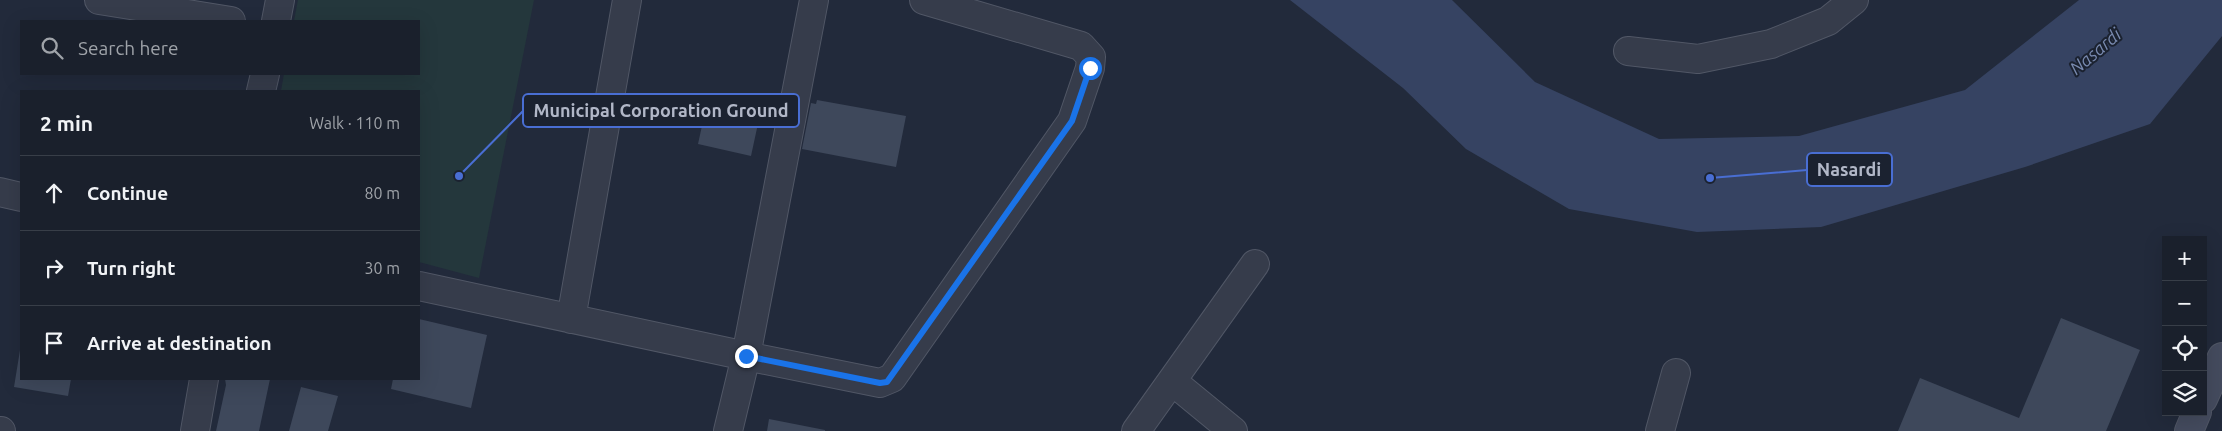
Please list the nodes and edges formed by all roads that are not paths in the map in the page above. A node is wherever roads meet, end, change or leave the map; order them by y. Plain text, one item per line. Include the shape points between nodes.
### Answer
1 (99, 0) edge
2 (280, 0) edge
3 (627, 0) edge
4 (814, 0) edge
5 (924, 0) edge
6 (1854, 0) edge
7 (225, 20) edge
8 (276, 20) edge
9 (1628, 51) dead end
10 (265, 75) edge
11 (261, 90) edge
12 (0, 192) edge
13 (20, 198) edge
14 (1255, 264) dead end
15 (420, 286) edge
16 (571, 319) junction
17 (746, 356) junction
18 (2222, 357) edge
19 (1676, 374) dead end
20 (204, 380) edge
21 (1172, 381) junction
22 (2207, 390) edge
23 (2195, 416) edge
24 (195, 431) edge
25 (728, 431) edge
26 (1136, 431) edge
27 (1233, 431) edge
28 (1660, 431) edge
29 (2189, 431) edge

1 - 7 street
2 - 8 street
3 - 16 street
4 - 17 street
5 - 17 street via 1081,46 1091,57 1090,68 1072,121 887,382
6 - 9 street via 1828,21 1772,44 1698,60
10 - 11 street
12 - 13 street
14 - 21 street
15 - 16 street
16 - 17 street
17 - 25 street
18 - 22 street
19 - 28 street
20 - 24 street
21 - 26 street
21 - 27 street
23 - 29 street

